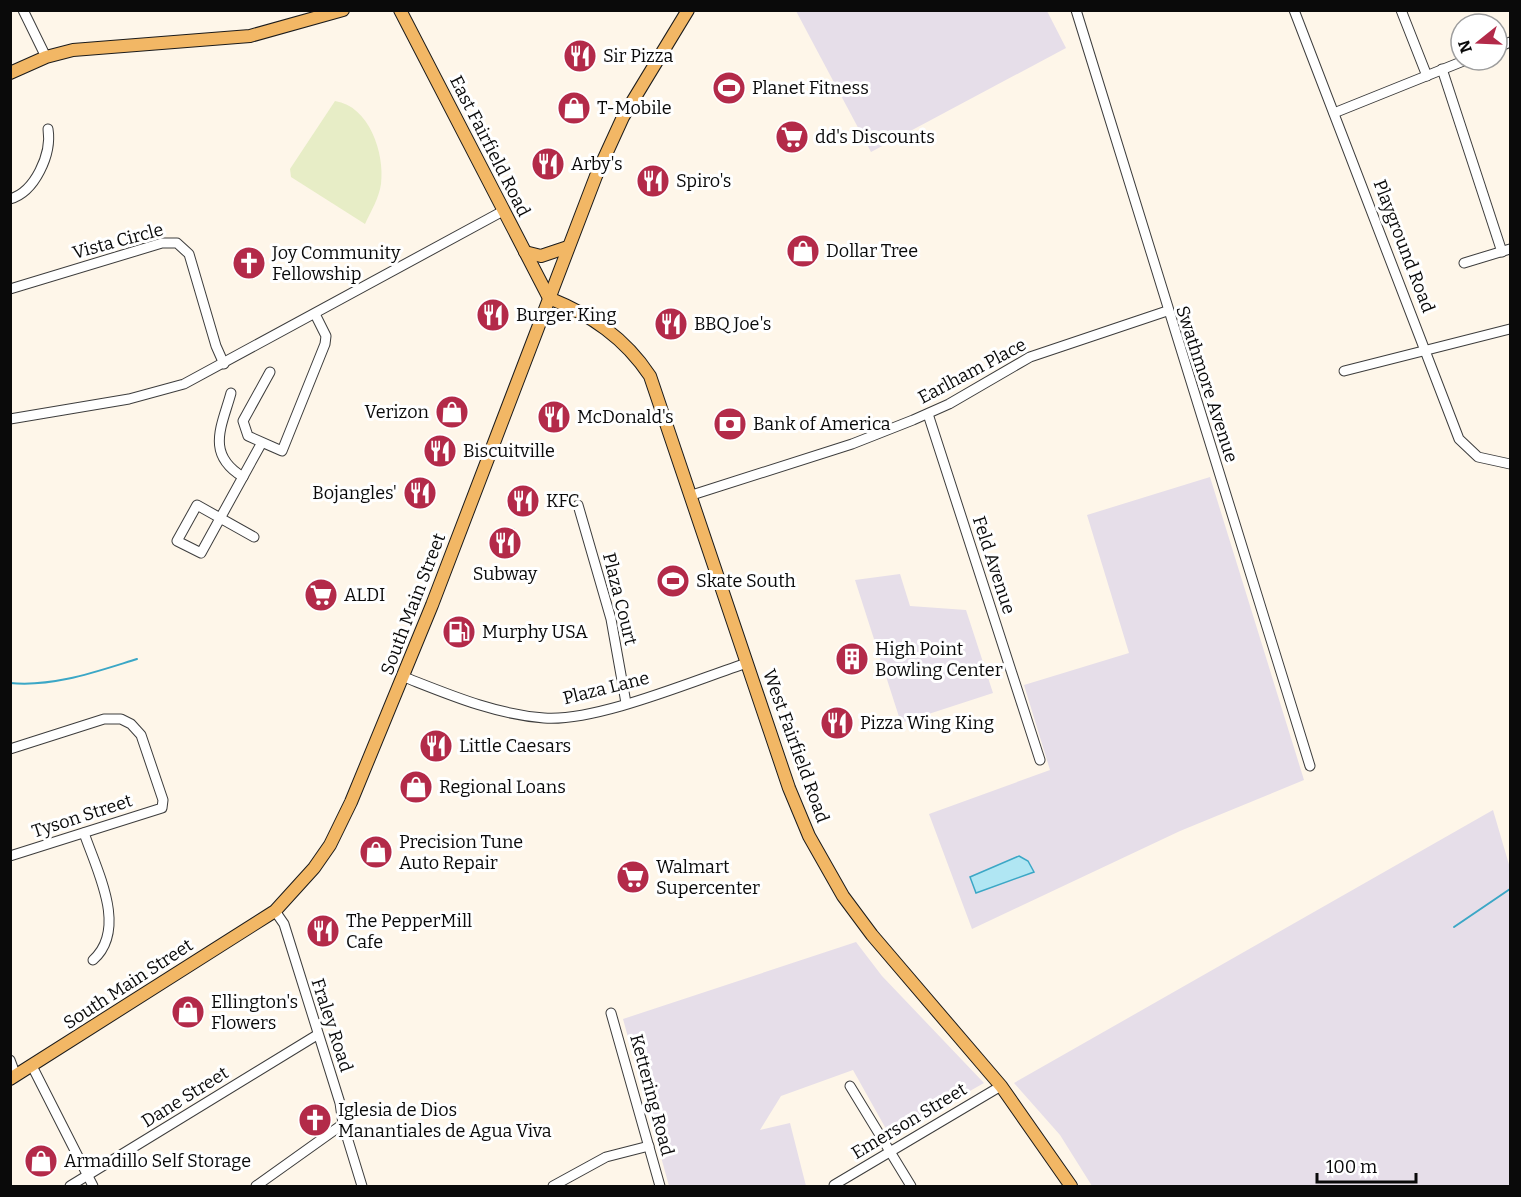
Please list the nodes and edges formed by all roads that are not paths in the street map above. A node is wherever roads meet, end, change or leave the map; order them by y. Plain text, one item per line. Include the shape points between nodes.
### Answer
1 (23, 10) edge
2 (342, 10) edge
3 (400, 10) edge
4 (688, 10) edge
5 (1076, 10) edge
6 (1294, 10) edge
7 (1401, 10) edge
8 (46, 57) junction
9 (1449, 66) edge
10 (1442, 69) junction
11 (10, 73) edge
12 (1426, 76) junction
13 (1334, 113) junction
14 (48, 129) dead end
15 (10, 200) edge
16 (503, 212) junction
17 (568, 247) junction
18 (1506, 251) edge
19 (525, 252) junction
20 (1464, 263) dead end
21 (10, 289) edge
22 (549, 298) junction
23 (1167, 311) junction
24 (315, 314) junction
25 (1510, 329) edge
26 (1426, 350) junction
27 (224, 364) junction
28 (1344, 371) dead end
29 (270, 372) dead end
30 (231, 393) dead end
31 (928, 414) junction
32 (10, 419) edge
33 (261, 444) junction
34 (1510, 464) edge
35 (243, 477) junction
36 (692, 495) junction
37 (578, 505) dead end
38 (221, 518) junction
39 (254, 537) dead end
40 (747, 663) junction
41 (404, 677) junction
42 (626, 703) junction
43 (10, 749) edge
44 (1040, 760) dead end
45 (1310, 766) dead end
46 (84, 833) junction
47 (10, 856) edge
48 (275, 911) junction
49 (93, 960) dead end
50 (611, 1013) dead end
51 (317, 1035) junction
52 (10, 1060) edge
53 (32, 1066) junction
54 (13, 1078) edge
55 (850, 1086) dead end
56 (1001, 1086) junction
57 (343, 1124) junction
58 (649, 1146) junction
59 (890, 1152) junction
60 (88, 1176) junction
61 (834, 1185) dead end
62 (70, 1186) edge
63 (93, 1186) edge
64 (256, 1186) edge
65 (362, 1186) edge
66 (553, 1186) edge
67 (660, 1186) edge
68 (910, 1186) edge
69 (1071, 1186) edge

1 - 8 street
2 - 8 main road via 250,36 95,46
3 - 16 main road, East Fairfield Road
4 - 17 main road, South Main Street via 623,117
5 - 23 street, Swathmore Avenue
6 - 13 street, Playground Road
7 - 12 street
8 - 11 main road
9 - 10 street
10 - 12 street
10 - 18 street
12 - 13 street
13 - 26 street, Playground Road
14 - 15 street via 50,139 33,182 21,196
16 - 19 main road, East Fairfield Road
16 - 24 street
17 - 19 main road via 541,256
17 - 22 main road, South Main Street
18 - 20 street
19 - 22 main road, East Fairfield Road
21 - 27 street, Vista Circle via 162,243 177,243 189,254
22 - 36 main road, West Fairfield Road via 608,330 638,358 656,389
22 - 41 main road, South Main Street
23 - 31 street, Earlham Place via 1030,357
23 - 45 street, Swathmore Avenue
24 - 27 street
24 - 33 street via 326,336 325,344 282,451
25 - 26 street
26 - 28 street
26 - 34 street, Playground Road via 1459,439 1478,457
27 - 32 street via 184,384 149,394
29 - 33 street via 243,422 248,436
30 - 35 street via 218,442 228,464
31 - 36 street, Earlham Place via 852,444
31 - 44 street, Feld Avenue
33 - 35 street
35 - 38 street
36 - 40 main road, West Fairfield Road
37 - 42 street, Plaza Court via 611,619
38 - 38 street via 197,505 177,541 201,553
38 - 39 street
40 - 42 street, Plaza Lane
40 - 56 main road, West Fairfield Road via 802,821 843,896
41 - 42 street, Plaza Lane via 482,707 538,717 588,713
41 - 48 main road, South Main Street via 335,836 301,885
43 - 46 street, Tyson Street via 104,719 121,719 141,735 163,806
46 - 47 street, Tyson Street
46 - 49 street via 111,920 104,950
48 - 51 street, Fraley Road via 284,924
48 - 53 main road, South Main Street
50 - 58 street, Kettering Road
51 - 57 street, Fraley Road via 340,1102
51 - 60 street, Dane Street
52 - 54 street
53 - 54 main road, South Main Street
53 - 60 street
55 - 59 street
56 - 59 street, Emerson Street
56 - 69 main road, West Fairfield Road
57 - 64 street
57 - 65 street, Fraley Road
58 - 66 street via 606,1157
58 - 67 street, Kettering Road
59 - 61 street, Emerson Street
59 - 68 street
60 - 62 street, Dane Street
60 - 63 street

